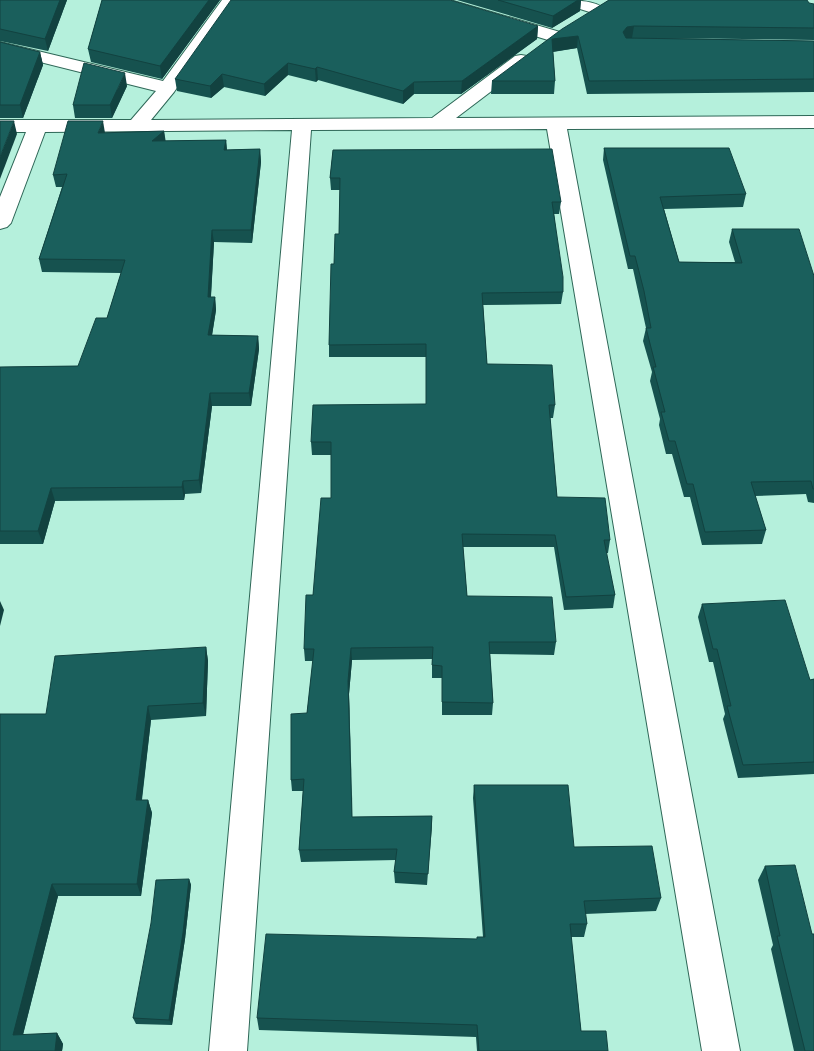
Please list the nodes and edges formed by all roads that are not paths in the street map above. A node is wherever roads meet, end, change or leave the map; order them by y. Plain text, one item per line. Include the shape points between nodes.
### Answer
1 (230, 0) edge
2 (432, 0) edge
3 (567, 0) edge
4 (612, 0) edge
5 (596, 9) junction
6 (565, 29) junction
7 (0, 47) edge
8 (168, 88) junction
9 (814, 122) edge
10 (556, 123) junction
11 (436, 124) junction
12 (302, 125) junction
13 (0, 126) edge
14 (38, 126) junction
15 (136, 126) junction
16 (0, 223) edge
17 (228, 1051) edge
18 (721, 1051) edge

1 - 8 street
2 - 6 street
3 - 5 street
4 - 5 street
5 - 6 street
6 - 11 street
7 - 8 street
8 - 15 street
9 - 10 street
10 - 11 street
10 - 18 street
11 - 12 street
12 - 15 street
12 - 17 street
13 - 14 street
14 - 15 street
14 - 16 street

